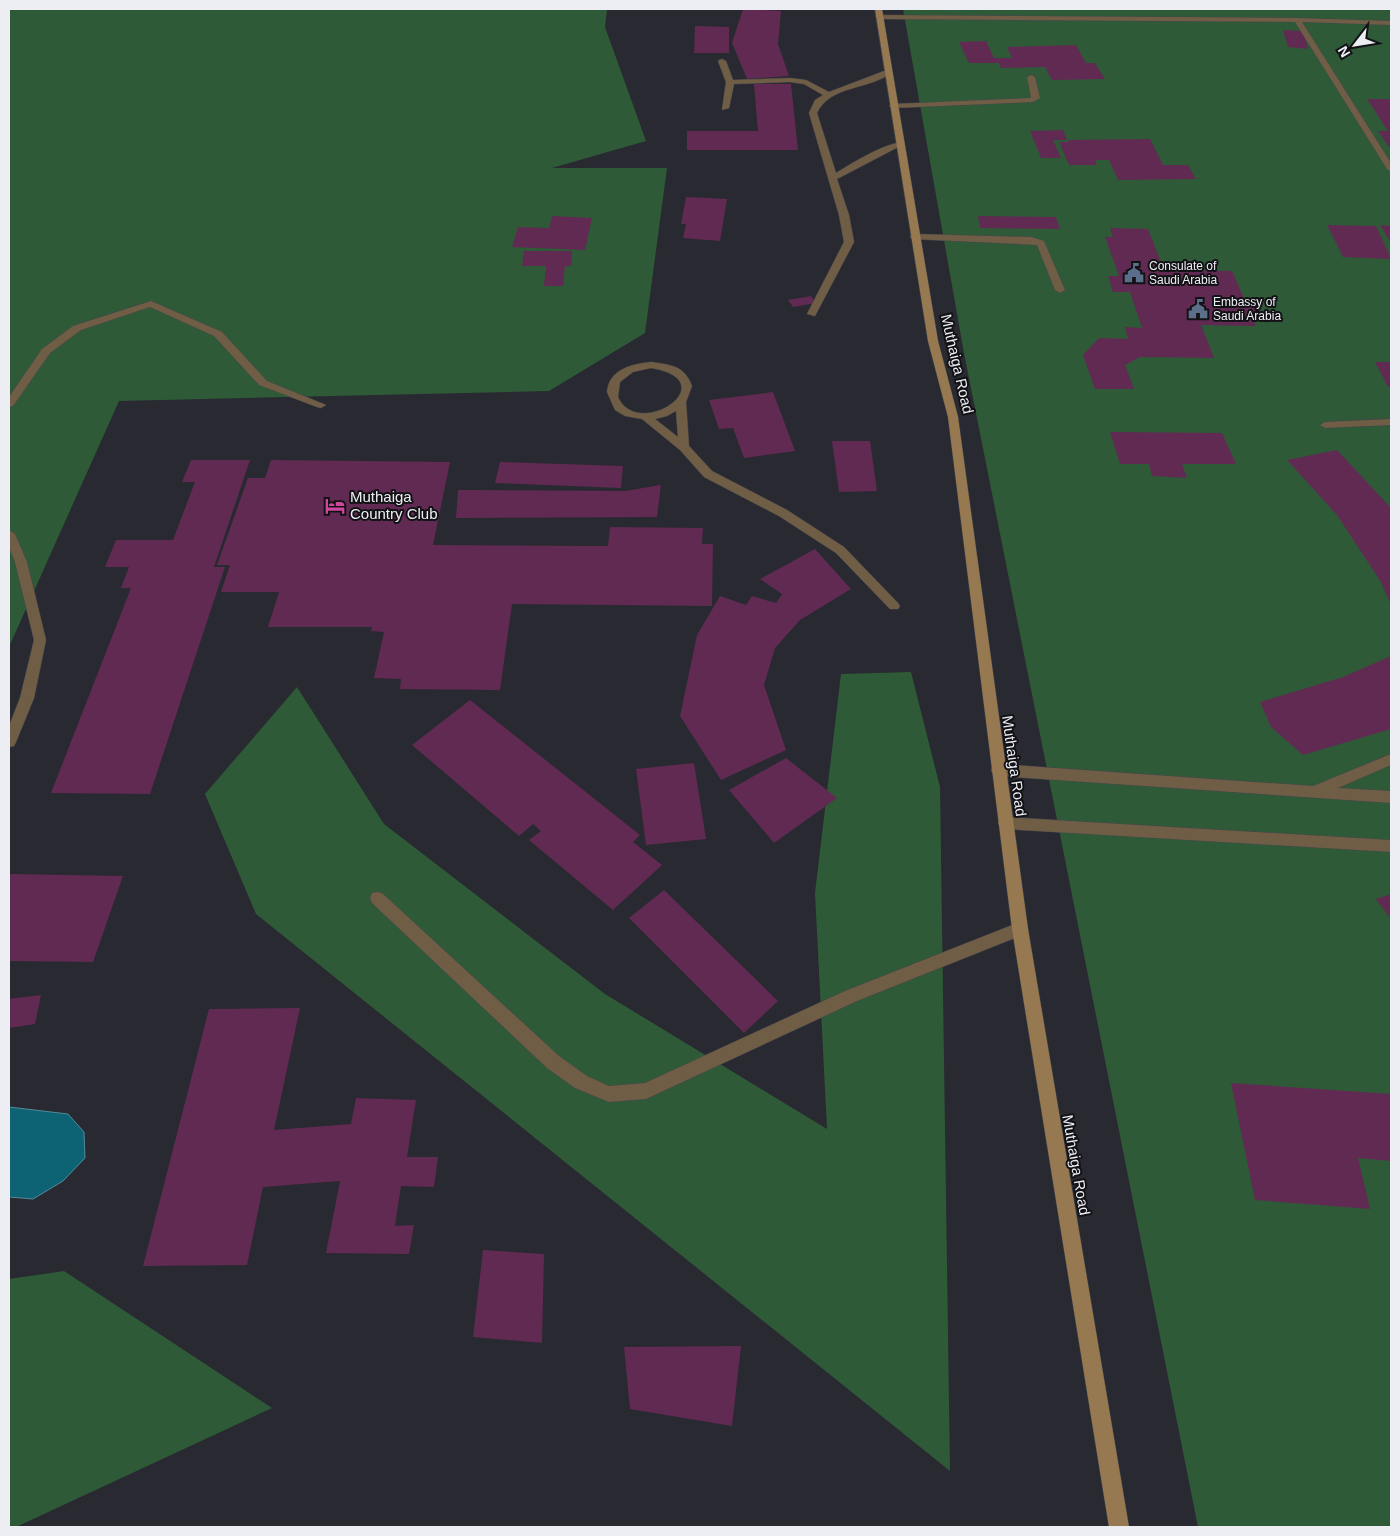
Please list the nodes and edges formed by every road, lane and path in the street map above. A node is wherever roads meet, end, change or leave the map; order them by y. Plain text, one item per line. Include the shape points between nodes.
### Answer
1 (879, 13) edge
2 (1297, 20) junction
3 (1391, 23) edge
4 (722, 61) dead end
5 (887, 73) junction
6 (1032, 76) dead end
7 (730, 82) junction
8 (828, 95) junction
9 (893, 106) junction
10 (725, 108) dead end
11 (900, 144) junction
12 (1391, 168) edge
13 (833, 178) junction
14 (915, 237) junction
15 (1060, 290) dead end
16 (812, 314) dead end
17 (681, 403) junction
18 (9, 404) edge
19 (321, 405) dead end
20 (643, 416) junction
21 (1391, 422) edge
22 (1326, 425) dead end
23 (684, 447) junction
24 (9, 534) edge
25 (894, 606) dead end
26 (9, 742) edge
27 (1391, 759) edge
28 (998, 770) junction
29 (1314, 792) junction
30 (1391, 797) edge
31 (1005, 823) junction
32 (1391, 846) edge
33 (378, 898) dead end
34 (1020, 929) junction
35 (1120, 1527) edge

1 - 2 street
1 - 5 main road, Muthaiga Road
2 - 3 street
2 - 12 street
4 - 7 street
5 - 8 street
5 - 9 main road, Muthaiga Road
6 - 9 street via 1036,98 1033,100
7 - 8 street via 806,82
7 - 10 street
8 - 13 street via 818,102 813,113
9 - 11 main road, Muthaiga Road
11 - 13 street
11 - 14 main road, Muthaiga Road
13 - 16 street via 849,242
14 - 15 street via 1032,240 1041,243
14 - 28 main road, Muthaiga Road via 932,341 953,417
17 - 20 street via 671,410
17 - 20 street via 687,395 688,386 680,373 664,365 638,367 618,377 611,392 619,408 628,414
17 - 23 street
18 - 19 street via 46,351 77,328 151,304 218,334 263,383
20 - 23 street
21 - 22 street
23 - 25 street via 708,474 783,513 840,550
24 - 26 street via 22,562 40,640 26,698
27 - 29 street
28 - 29 street
28 - 31 main road, Muthaiga Road
29 - 30 street
31 - 32 street
31 - 34 main road, Muthaiga Road
33 - 34 street via 554,1062 581,1082 609,1094 646,1091 851,996
34 - 35 main road, Muthaiga Road

